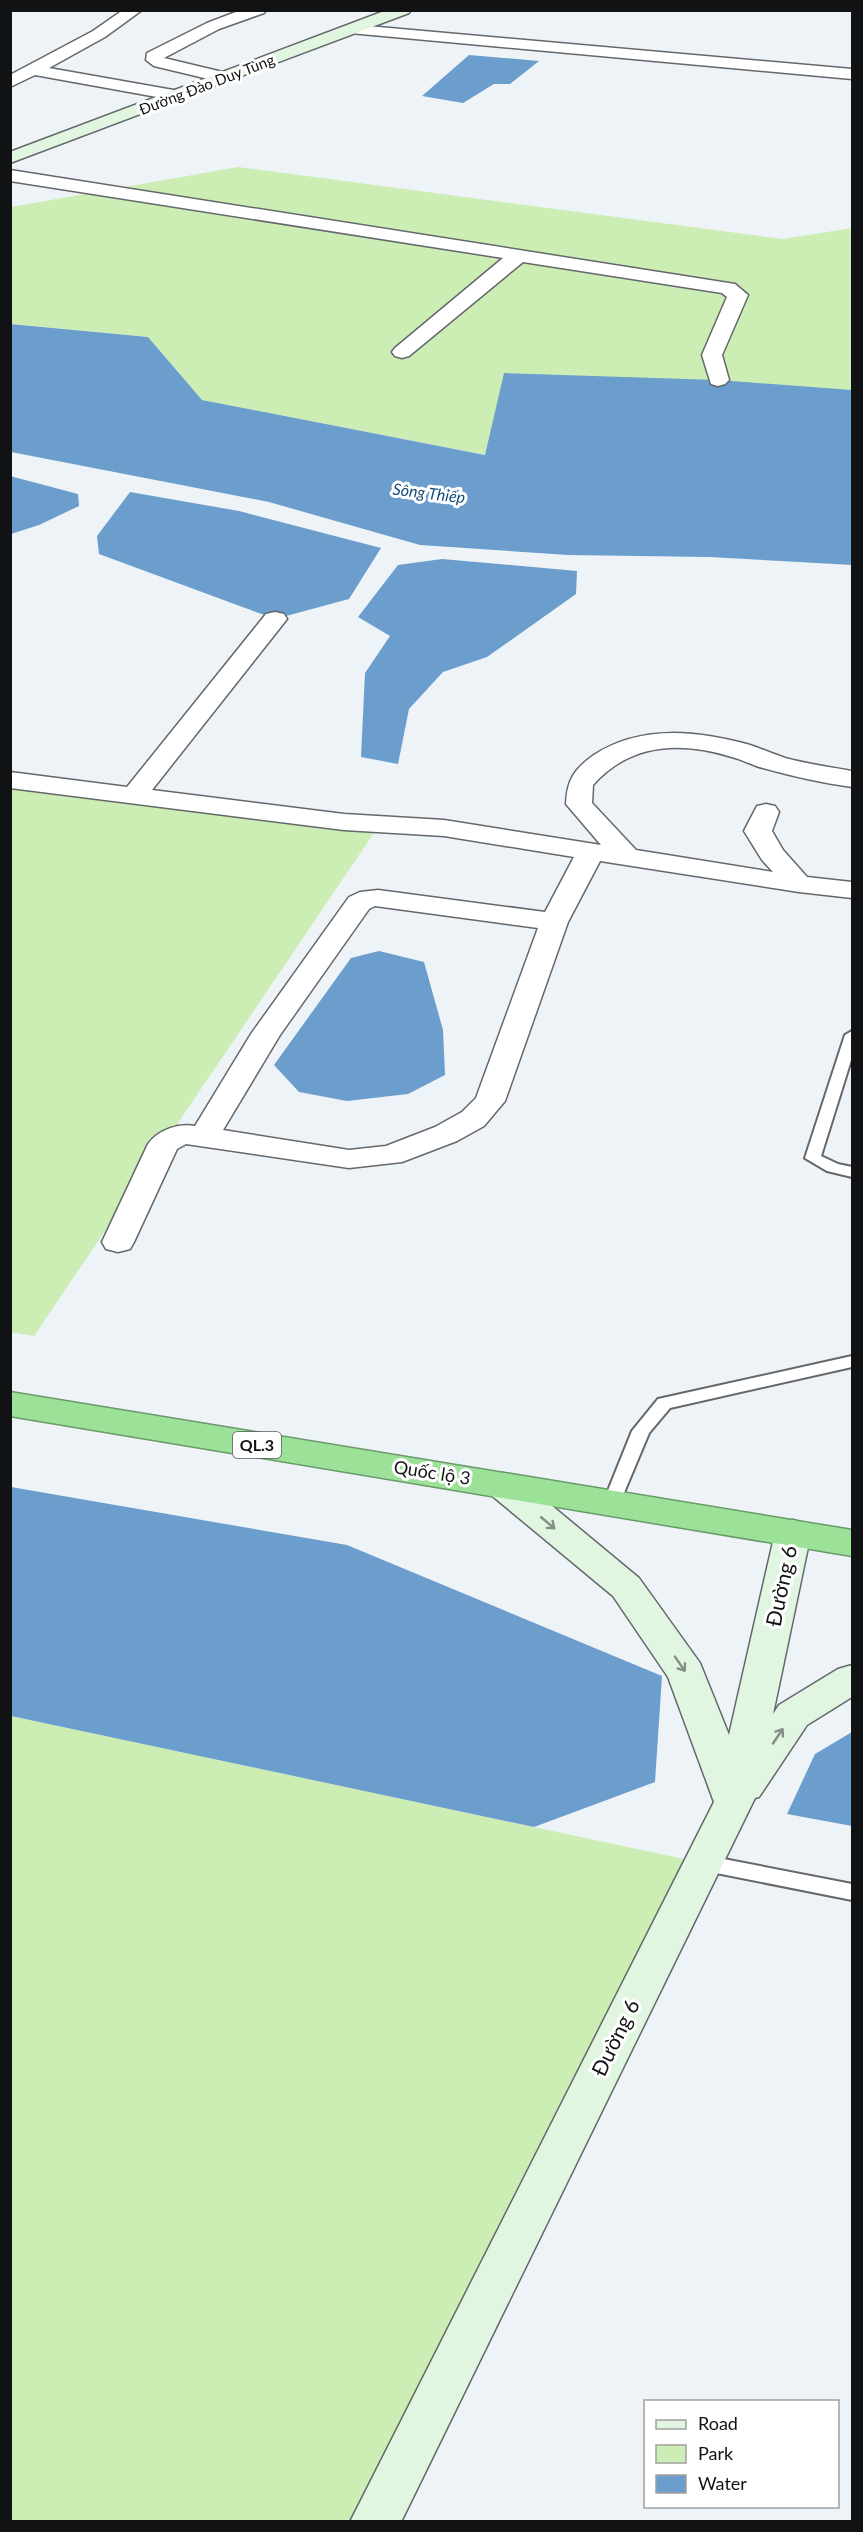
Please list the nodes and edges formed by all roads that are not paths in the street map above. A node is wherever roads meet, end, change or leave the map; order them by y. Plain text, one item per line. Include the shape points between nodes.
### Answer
1 (134, 10) edge
2 (258, 10) edge
3 (403, 10) edge
4 (356, 30) junction
5 (33, 70) junction
6 (852, 74) edge
7 (225, 78) junction
8 (10, 82) edge
9 (179, 96) junction
10 (10, 140) edge
11 (46, 146) junction
12 (10, 158) edge
13 (10, 176) edge
14 (517, 257) junction
15 (402, 352) dead end
16 (718, 380) dead end
17 (275, 619) dead end
18 (852, 779) edge
19 (10, 780) edge
20 (134, 795) junction
21 (766, 812) dead end
22 (591, 851) junction
23 (627, 857) junction
24 (799, 884) junction
25 (852, 890) edge
26 (554, 922) junction
27 (852, 1035) edge
28 (204, 1136) junction
29 (852, 1172) edge
30 (118, 1242) dead end
31 (852, 1362) edge
32 (10, 1404) edge
33 (503, 1485) junction
34 (612, 1503) junction
35 (793, 1533) junction
36 (852, 1543) edge
37 (852, 1679) edge
38 (734, 1802) junction
39 (703, 1863) junction
40 (852, 1892) edge
41 (375, 2522) edge

1 - 5 street
2 - 7 street via 213,26 153,57
3 - 4 main road, Đường Đào Duy Tùng
4 - 6 street
4 - 7 main road, Đường Đào Duy Tùng
5 - 8 street
5 - 9 street
7 - 9 main road, Đường Đào Duy Tùng
9 - 11 main road, Đường Đào Duy Tùng
10 - 11 main road
11 - 12 main road, Đường Đào Duy Tùng
13 - 14 street
14 - 15 street
14 - 16 street via 728,288 738,295 712,355
17 - 20 street
18 - 23 street via 692,741 665,739 640,743 600,763 580,784 579,804
19 - 20 street
20 - 22 street via 344,822 444,828
21 - 24 street via 758,831
22 - 23 street
22 - 26 street
23 - 24 street
24 - 25 street
26 - 28 street via 378,898 359,903 266,1034
26 - 28 street via 490,1101 473,1119 391,1155 350,1159
27 - 29 lane via 813,1158
28 - 30 street via 177,1136 164,1144
31 - 34 lane via 664,1403 641,1431
32 - 33 highway, Quốc lộ 3 / QL.3
33 - 34 highway, Quốc lộ 3 / QL.3
33 -> 38 main road via 626,1587 686,1673
34 - 35 highway, Quốc lộ 3 / QL.3
35 - 36 highway, Quốc lộ 3 / QL.3
35 - 38 main road, Đường 6
38 -> 37 main road via 792,1715
38 - 39 main road, Đường 6
39 - 40 lane
39 - 41 main road, Đường 6

